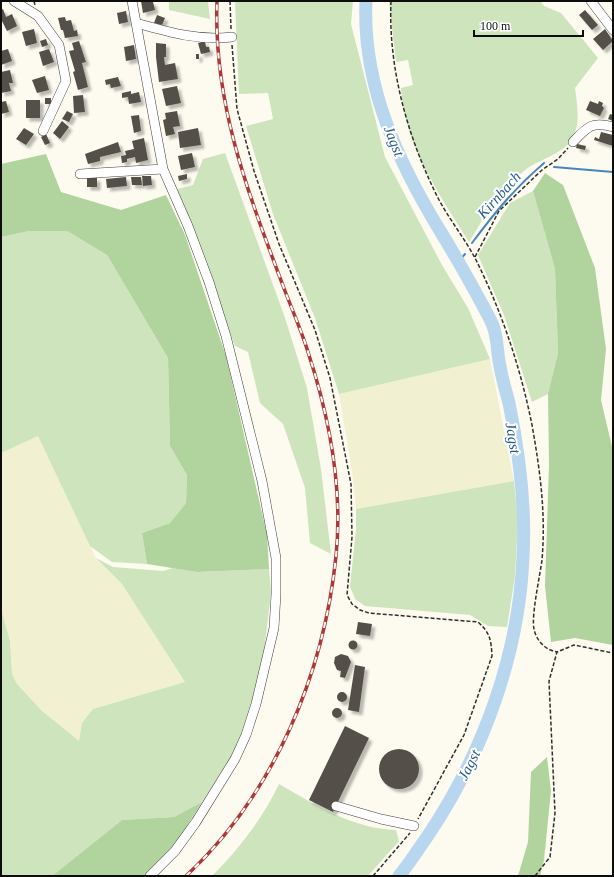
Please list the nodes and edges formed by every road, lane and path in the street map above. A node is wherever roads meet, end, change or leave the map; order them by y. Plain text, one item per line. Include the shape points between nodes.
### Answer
1 (14, 1) edge
2 (132, 1) edge
3 (230, 1) edge
4 (391, 1) edge
5 (591, 1) edge
6 (136, 23) junction
7 (613, 30) edge
8 (232, 37) junction
9 (613, 127) edge
10 (43, 131) dead end
11 (572, 142) joint
12 (163, 169) junction
13 (80, 174) dead end
14 (475, 257) junction
15 (557, 652) junction
16 (613, 652) edge
17 (336, 806) dead end
18 (414, 826) junction
19 (150, 876) edge
20 (373, 876) edge
21 (535, 876) edge

1 - 10 street via 38,16 59,45 66,81
2 - 6 street
3 - 8 path
4 - 14 path via 390,23 396,78 416,147 439,199
5 - 7 street
6 - 8 street via 195,38
6 - 12 street
8 - 18 path via 237,108 254,171 279,244 315,330 330,378 351,484 352,537 347,595 352,604 369,613 478,622 488,631 491,642 492,656 464,734
9 - 11 street via 599,123 587,127
11 - 14 path via 558,160 542,170 499,211
12 - 13 street
12 - 19 street via 191,233 226,336 265,496 276,558 276,594 274,628 256,704 235,759 175,851
14 - 15 path via 512,348 529,412 541,475 543,524 542,559 533,627 537,638 547,648
15 - 16 path via 574,645
15 - 21 path via 549,681 555,813 550,857
17 - 18 street
18 - 20 path

